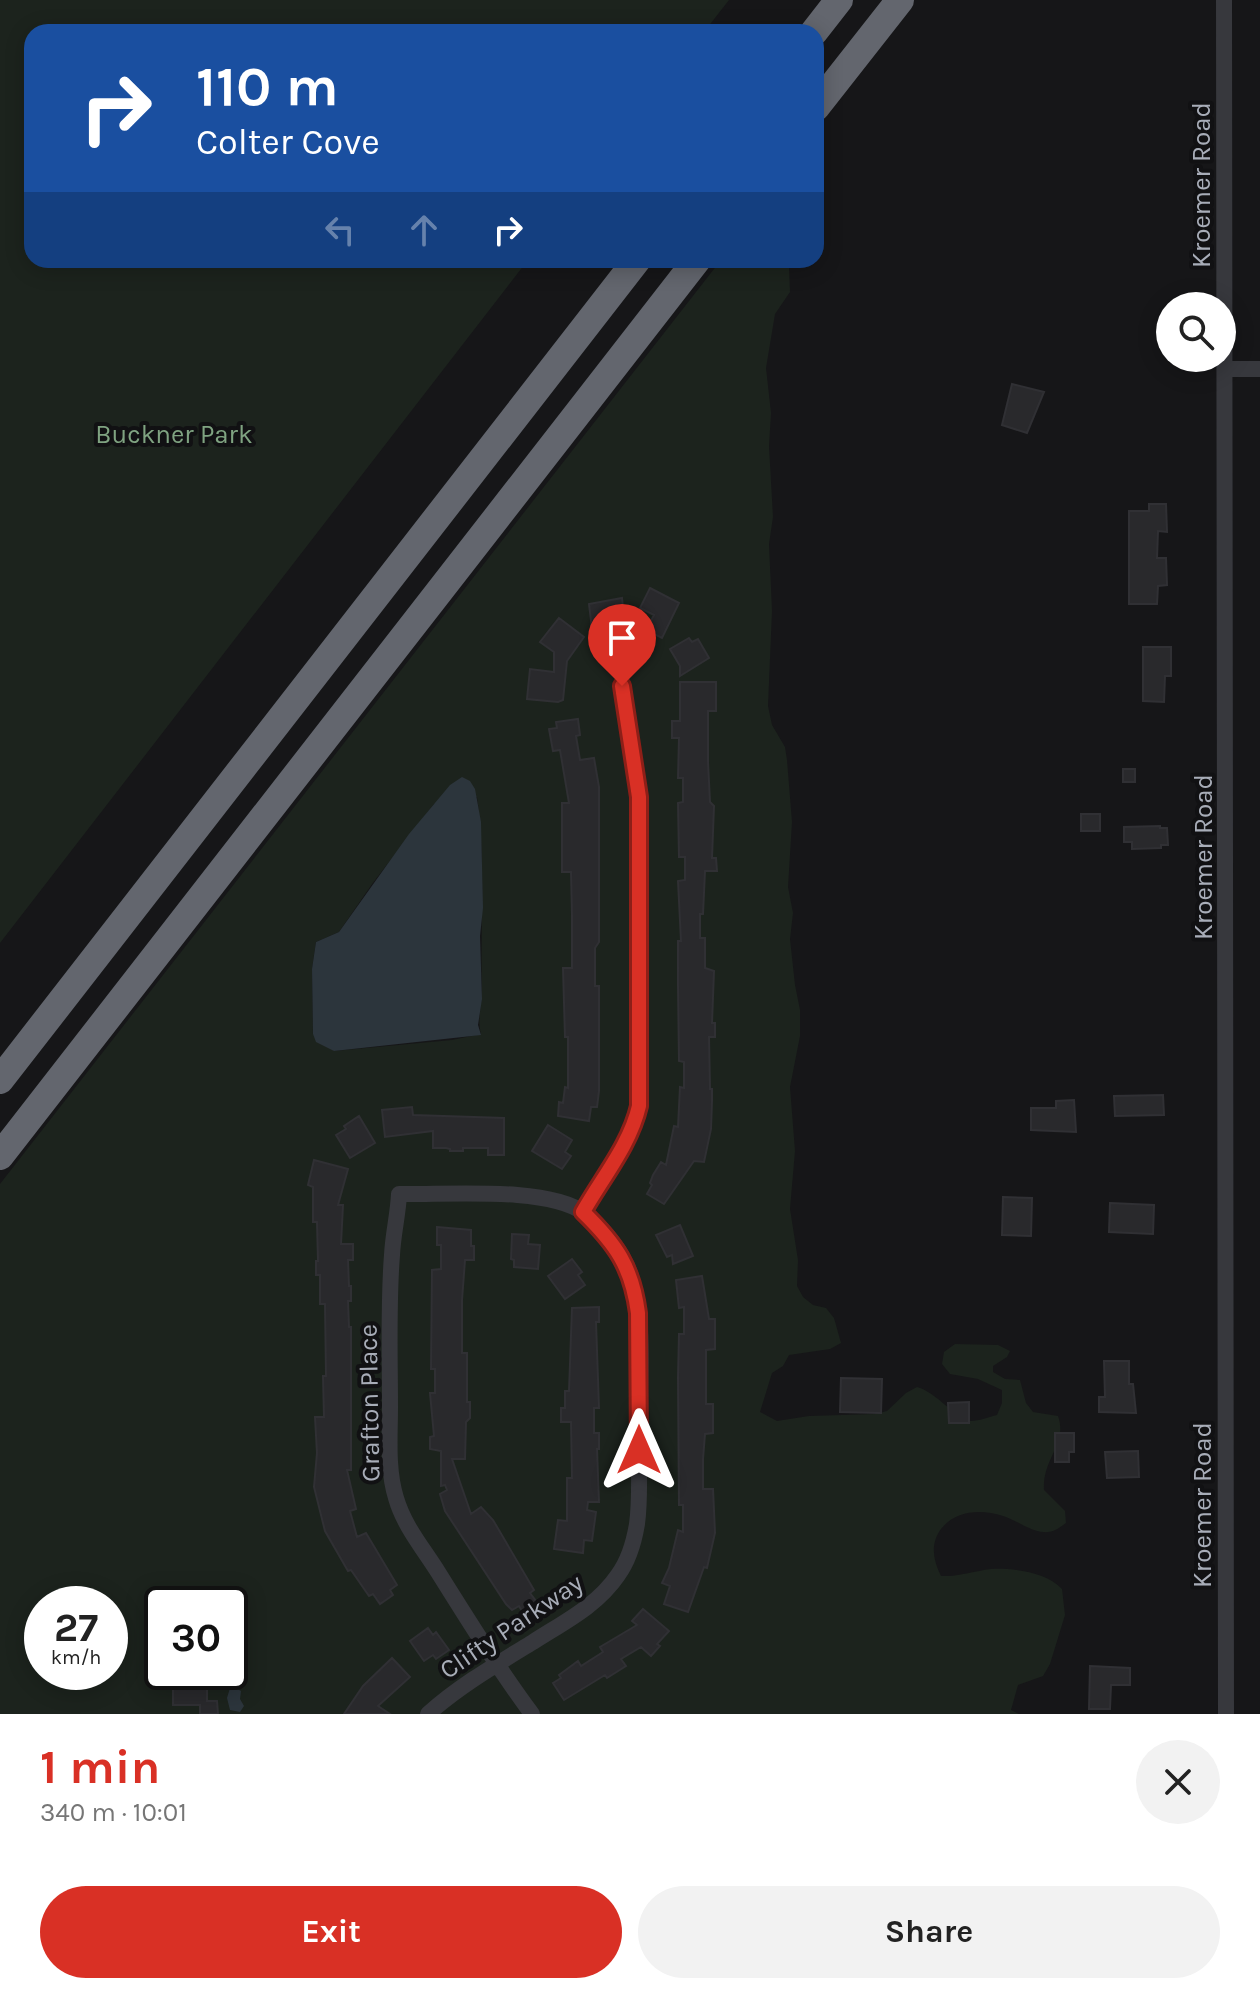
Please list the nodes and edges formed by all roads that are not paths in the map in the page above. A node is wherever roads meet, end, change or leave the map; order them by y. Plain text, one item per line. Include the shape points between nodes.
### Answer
1 (839, 0) edge
2 (900, 0) edge
3 (1224, 0) edge
4 (820, 24) edge
5 (824, 97) edge
6 (631, 268) edge
7 (691, 268) edge
8 (1226, 292) edge
9 (1236, 369) edge
10 (1260, 369) edge
11 (1226, 372) edge
12 (622, 682) dead end
13 (0, 1080) edge
14 (0, 1156) edge
15 (583, 1212) junction
16 (498, 1665) junction
17 (428, 1714) edge
18 (532, 1714) edge
19 (1226, 1714) edge

1 - 4 highway
2 - 5 highway
3 - 8 street, Kroemer Road
6 - 13 highway
7 - 14 highway
9 - 10 street
11 - 19 street, Kroemer Road
12 - 15 street via 639,797 639,1106 626,1140
15 - 16 street, Clifty Parkway via 621,1254 636,1294 636,1527 629,1558 598,1600
15 - 16 street, Grafton Place via 533,1196 399,1194 391,1257 392,1482 410,1531
16 - 17 street, Clifty Parkway
16 - 18 street, Grafton Place

